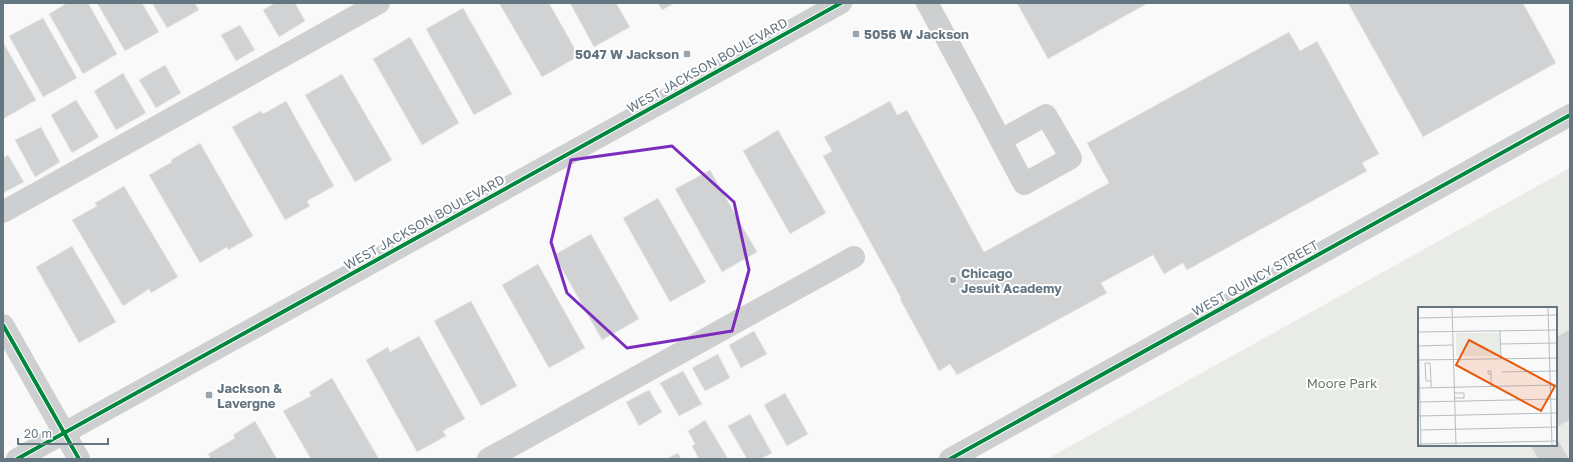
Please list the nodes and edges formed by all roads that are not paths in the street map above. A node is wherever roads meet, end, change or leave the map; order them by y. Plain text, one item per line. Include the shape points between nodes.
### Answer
1 (379, 3) edge
2 (841, 3) edge
3 (926, 3) edge
4 (1570, 115) edge
5 (1000, 140) dead end
6 (3, 212) edge
7 (854, 257) dead end
8 (3, 325) edge
9 (64, 433) junction
10 (982, 451) edge
11 (17, 459) edge
12 (79, 459) edge
13 (488, 459) edge
14 (950, 459) edge

1 - 6 street
2 - 9 street, WEST JACKSON BOULEVARD
3 - 5 street
4 - 10 street, WEST QUINCY STREET
7 - 13 street
8 - 9 street
9 - 11 street, WEST JACKSON BOULEVARD
9 - 12 street
10 - 14 street, WEST QUINCY STREET

